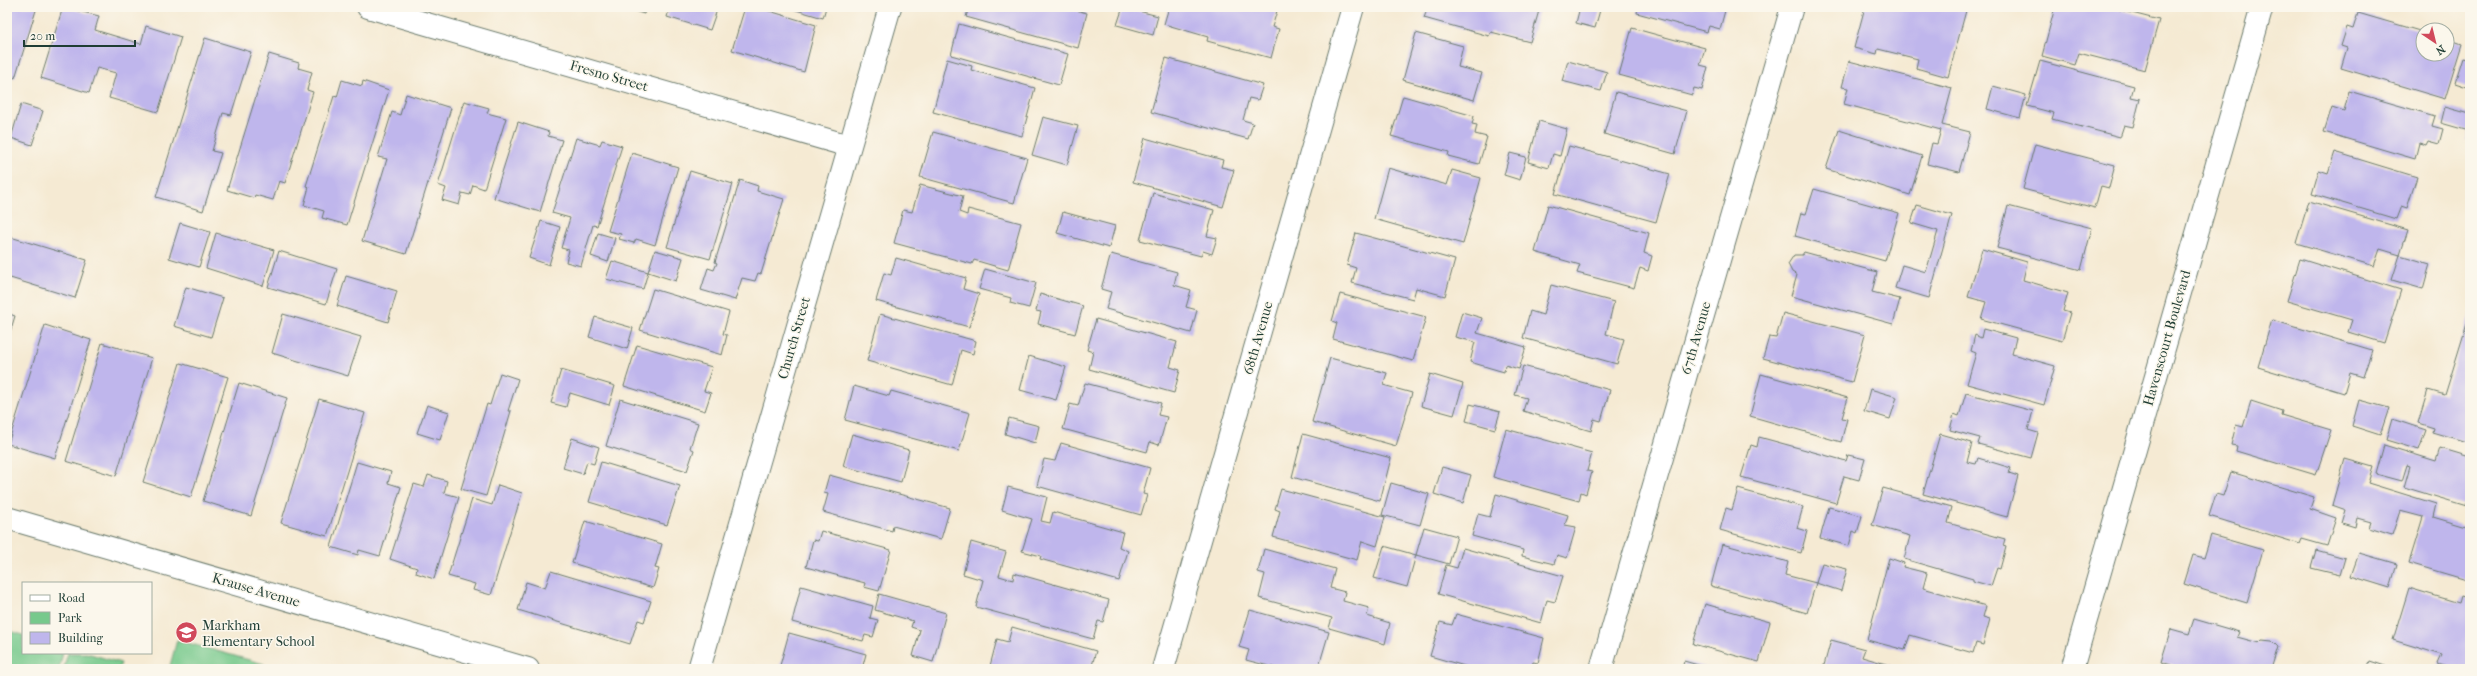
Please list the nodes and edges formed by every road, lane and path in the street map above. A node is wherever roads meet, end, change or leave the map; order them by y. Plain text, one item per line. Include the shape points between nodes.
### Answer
1 (368, 7) edge
2 (890, 7) edge
3 (1353, 7) edge
4 (1792, 7) edge
5 (2262, 7) edge
6 (849, 146) junction
7 (7, 518) edge
8 (528, 669) edge
9 (699, 669) edge
10 (1163, 669) edge
11 (1601, 669) edge
12 (2072, 669) edge

1 - 6 street, Fresno Street
2 - 6 street, Church Street
3 - 10 street, 68th Avenue
4 - 11 street, 67th Avenue
5 - 12 street, Havenscourt Boulevard
6 - 9 street, Church Street
7 - 8 street, Krause Avenue

